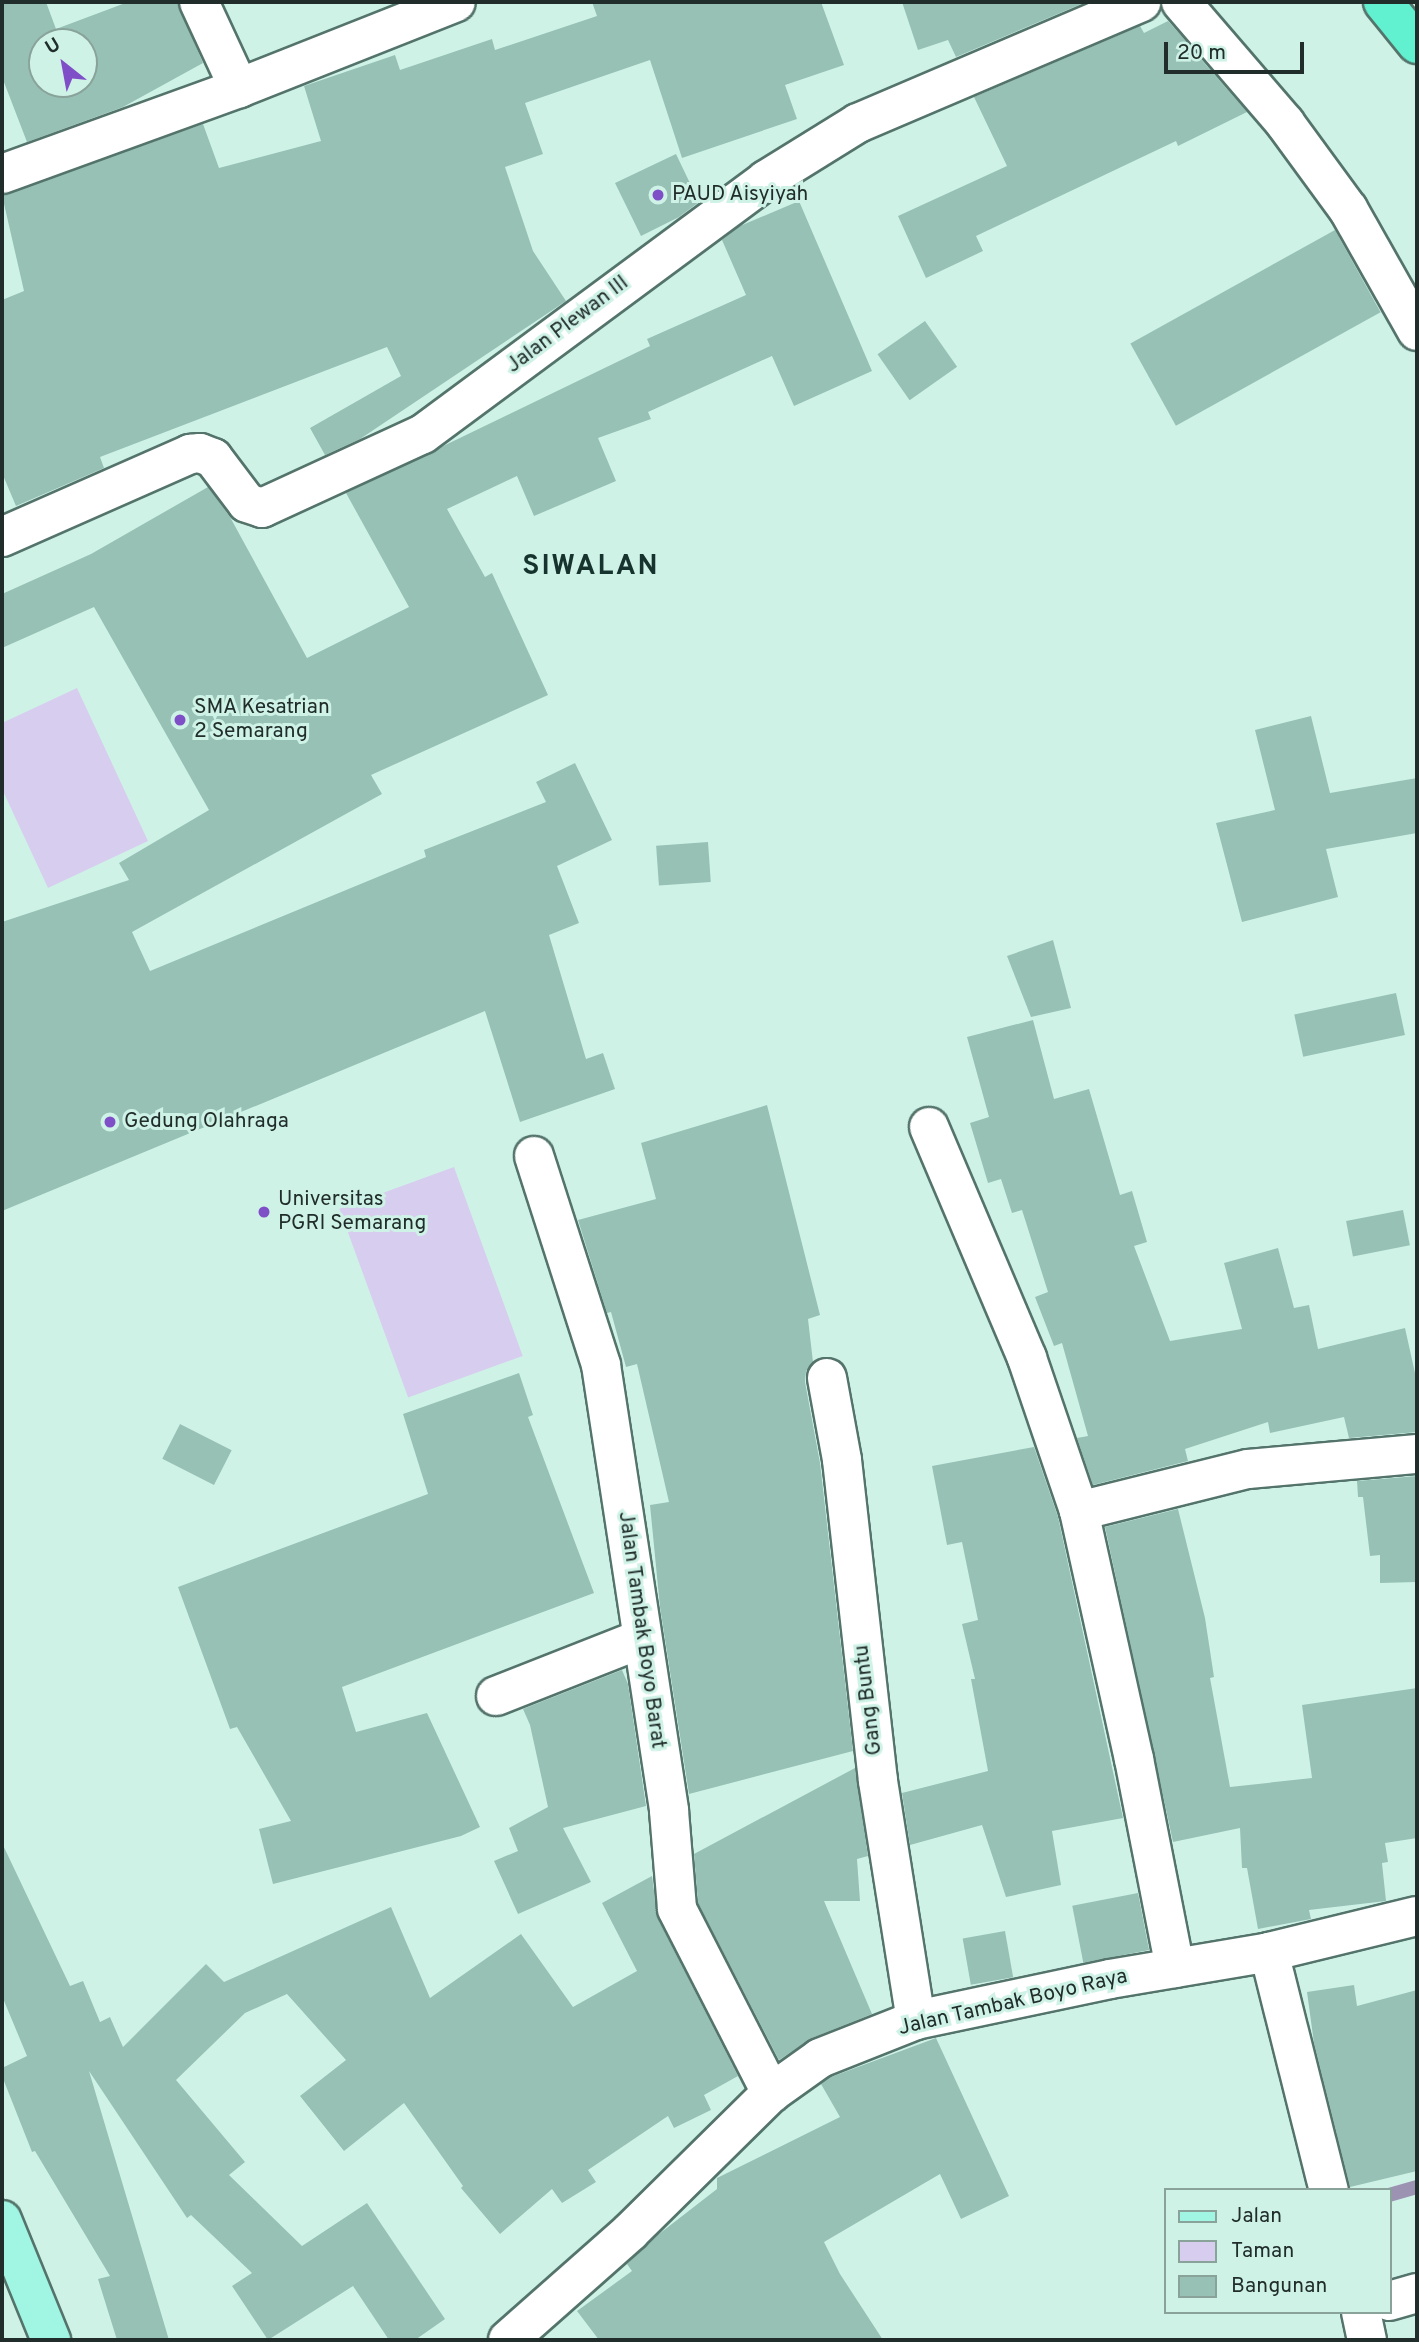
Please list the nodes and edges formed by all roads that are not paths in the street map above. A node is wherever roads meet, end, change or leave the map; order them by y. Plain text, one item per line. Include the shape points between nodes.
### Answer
1 (200, 2) edge
2 (456, 2) edge
3 (1141, 2) edge
4 (1181, 2) edge
5 (1383, 2) edge
6 (1417, 44) edge
7 (239, 88) junction
8 (2, 174) edge
9 (1417, 331) edge
10 (2, 537) edge
11 (929, 1127) dead end
12 (534, 1156) dead end
13 (827, 1378) dead end
14 (1417, 1454) edge
15 (1079, 1511) junction
16 (641, 1639) junction
17 (496, 1696) dead end
18 (1417, 1916) edge
19 (1269, 1952) junction
20 (1175, 1968) junction
21 (916, 2020) junction
22 (771, 2093) junction
23 (1328, 2188) edge
24 (2, 2220) edge
25 (1417, 2293) edge
26 (1391, 2300) edge
27 (1361, 2314) edge
28 (51, 2340) edge
29 (508, 2340) edge
30 (1367, 2340) edge

1 - 7 street
2 - 7 street
3 - 10 street, Jalan Plewan III via 858,123 766,180 423,434 262,508 247,503 214,458 190,454
4 - 9 street via 1285,123 1348,209
5 - 6 highway
7 - 8 street
11 - 15 street via 1027,1358
12 - 16 street, Jalan Tambak Boyo Barat via 601,1365
13 - 21 street, Gang Buntu via 842,1460 878,1781
14 - 15 street via 1248,1469
15 - 20 street
16 - 17 street
16 - 22 street, Jalan Tambak Boyo Barat via 669,1811 677,1909
18 - 19 street, Jalan Tambak Boyo Raya
19 - 20 street, Jalan Tambak Boyo Raya
19 - 23 street
20 - 21 street, Jalan Tambak Boyo Raya
21 - 22 street, Jalan Tambak Boyo Raya via 820,2058
22 - 29 street, Jalan Tambak Boyo Raya via 630,2232
24 - 28 main road
25 - 26 street
27 - 30 street

